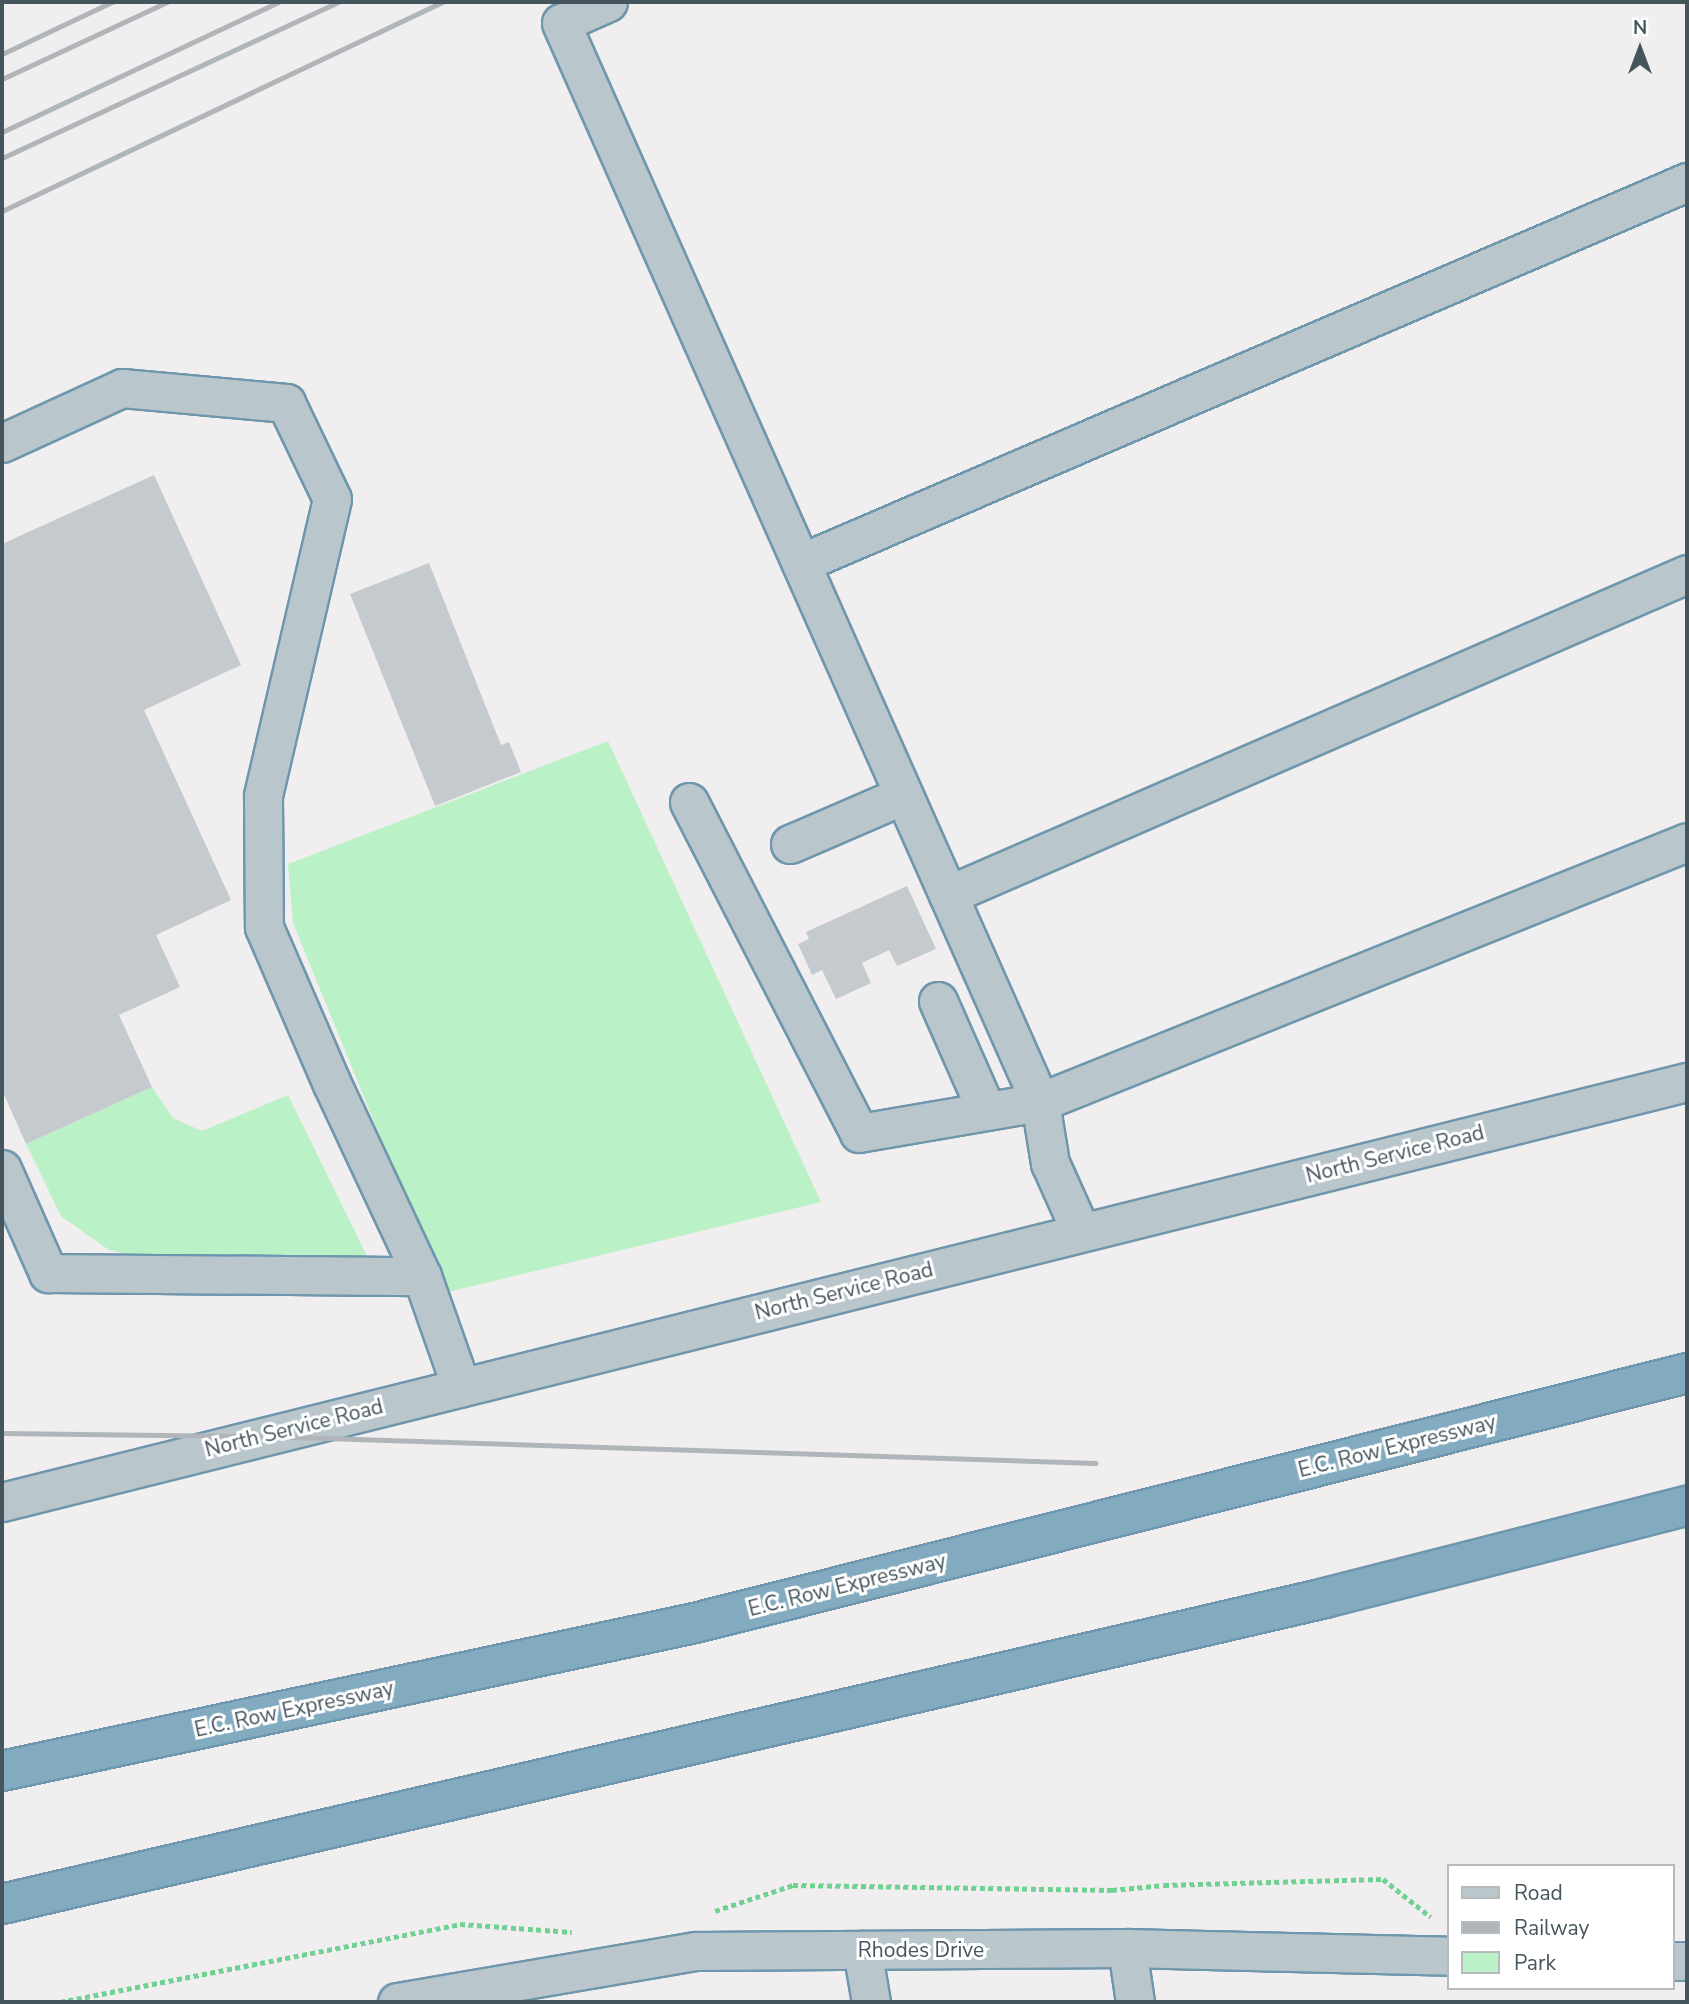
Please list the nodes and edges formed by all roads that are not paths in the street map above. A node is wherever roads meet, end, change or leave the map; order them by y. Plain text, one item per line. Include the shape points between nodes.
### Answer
1 (608, 2) edge
2 (1687, 182) edge
3 (2, 443) edge
4 (801, 563) junction
5 (1687, 574) edge
6 (903, 795) junction
7 (689, 802) dead end
8 (1687, 842) edge
9 (790, 844) dead end
10 (948, 895) junction
11 (938, 1001) dead end
12 (1687, 1082) edge
13 (1040, 1102) junction
14 (986, 1110) junction
15 (2, 1169) edge
16 (1081, 1232) junction
17 (422, 1276) junction
18 (1687, 1373) edge
19 (461, 1387) junction
20 (2, 1502) edge
21 (1687, 1506) edge
22 (2, 1771) edge
23 (2, 1903) edge
24 (1126, 1948) junction
25 (862, 1950) junction
26 (1448, 1955) edge
27 (397, 2002) edge
28 (871, 2002) edge
29 (1135, 2002) edge

1 - 4 street via 561,23
2 - 4 street
3 - 17 street via 122,388 286,403 331,499 263,796 264,927
4 - 6 street
5 - 10 street
6 - 9 street
6 - 10 street
7 - 14 street via 859,1133
8 - 13 street
10 - 13 street
11 - 14 street
12 - 16 street, North Service Road
13 - 14 street
13 - 16 street via 1050,1163
15 - 17 street via 48,1273
16 - 19 street, North Service Road
17 - 19 street
18 - 22 highway, E.C. Row Expressway via 695,1623
19 - 20 street, North Service Road
21 - 23 highway via 1325,1598
24 - 25 street, Rhodes Drive
24 - 26 street, Rhodes Drive
24 - 29 street
25 - 27 street, Rhodes Drive via 695,1951
25 - 28 street

